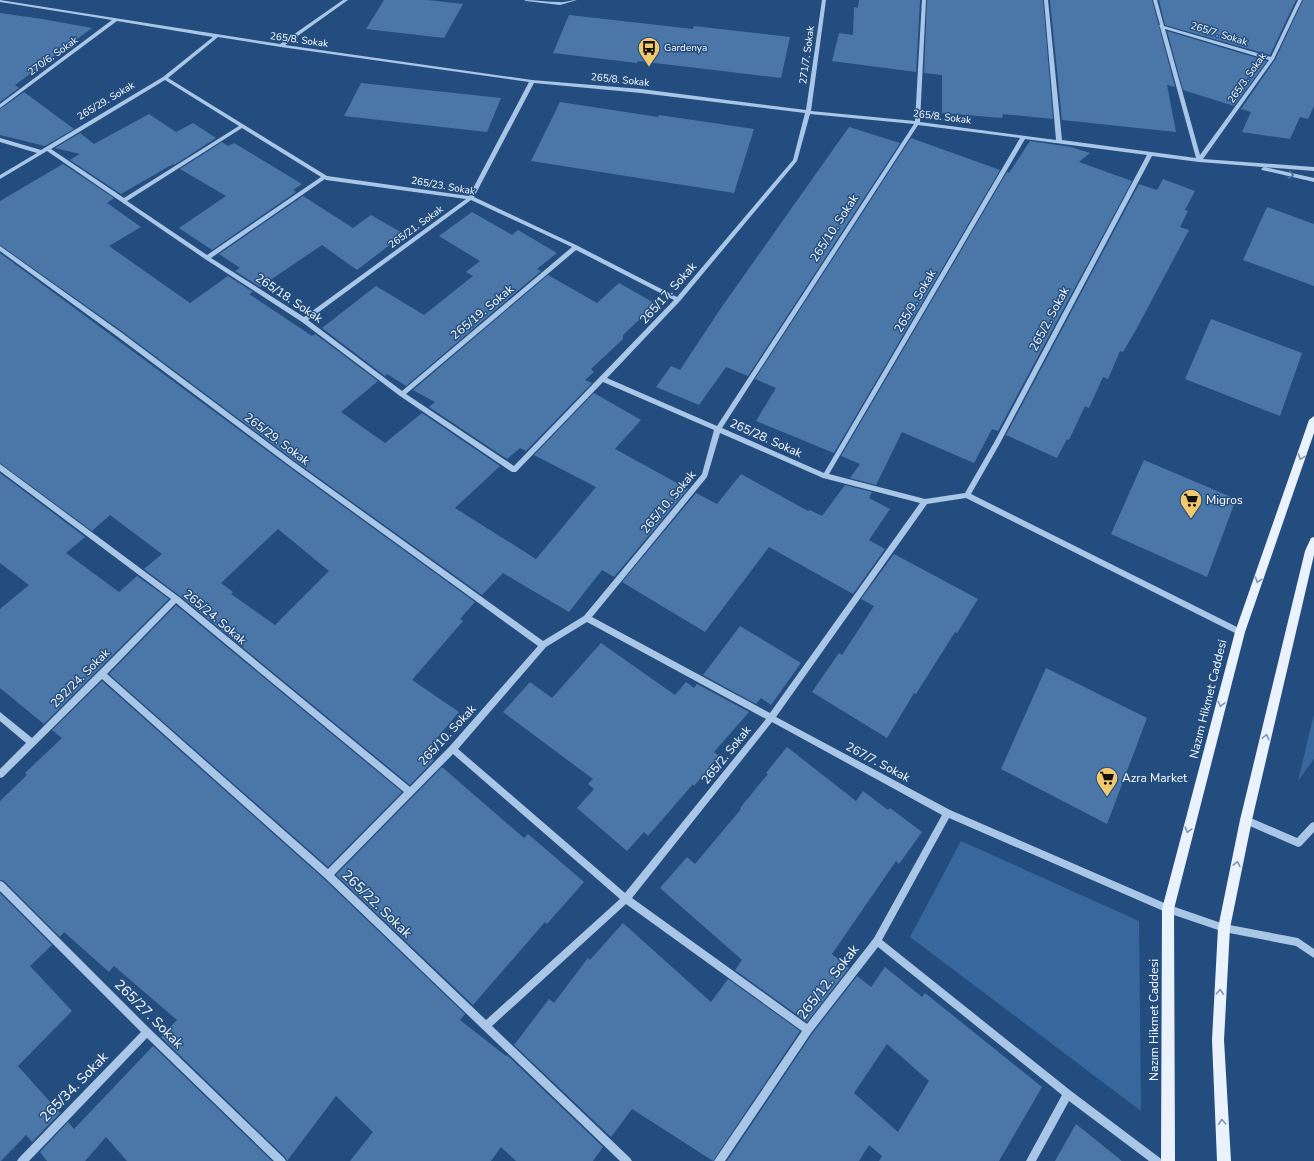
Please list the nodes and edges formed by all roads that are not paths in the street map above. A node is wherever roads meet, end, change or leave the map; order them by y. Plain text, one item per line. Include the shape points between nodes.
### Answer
1 (346, 0) edge
2 (526, 0) edge
3 (575, 0) edge
4 (824, 0) edge
5 (924, 0) edge
6 (1046, 0) edge
7 (1155, 0) edge
8 (1300, 0) edge
9 (0, 1) edge
10 (116, 20) junction
11 (1161, 26) junction
12 (217, 36) junction
13 (281, 46) junction
14 (1272, 59) junction
15 (165, 78) junction
16 (532, 81) junction
17 (0, 106) edge
18 (808, 112) junction
19 (917, 122) junction
20 (242, 126) junction
21 (1023, 137) junction
22 (0, 140) edge
23 (1059, 141) junction
24 (47, 148) junction
25 (41, 152) junction
26 (1151, 153) junction
27 (1199, 160) junction
28 (1240, 163) junction
29 (1314, 169) edge
30 (0, 177) edge
31 (325, 177) junction
32 (1314, 180) edge
33 (471, 198) junction
34 (123, 201) junction
35 (576, 247) junction
36 (0, 248) edge
37 (208, 258) junction
38 (678, 300) junction
39 (304, 320) junction
40 (603, 379) junction
41 (402, 394) junction
42 (1314, 420) edge
43 (718, 429) junction
44 (0, 468) edge
45 (514, 470) joint
46 (825, 476) junction
47 (967, 495) junction
48 (925, 502) junction
49 (1313, 549) edge
50 (176, 598) junction
51 (587, 618) junction
52 (1240, 632) junction
53 (543, 645) junction
54 (102, 674) junction
55 (0, 716) edge
56 (771, 718) junction
57 (32, 743) junction
58 (453, 749) junction
59 (0, 774) edge
60 (410, 792) junction
61 (947, 813) junction
62 (1246, 820) junction
63 (1314, 826) edge
64 (328, 875) junction
65 (0, 885) edge
66 (626, 899) junction
67 (1168, 909) junction
68 (1224, 928) junction
69 (877, 942) junction
70 (1314, 954) edge
71 (485, 1026) junction
72 (808, 1030) junction
73 (147, 1032) junction
74 (1068, 1094) junction
75 (22, 1161) edge
76 (281, 1161) edge
77 (627, 1161) edge
78 (719, 1161) edge
79 (1031, 1161) edge
80 (1157, 1161) edge
81 (1168, 1161) edge
82 (1224, 1161) edge

1 - 13 street
2 - 3 street via 560,4
4 - 18 street, 271/7. Sokak
5 - 19 street, 265/10. Sokak
6 - 23 street
7 - 11 street
8 - 14 street, 265/3. Sokak
9 - 10 street, 265/8. Sokak
10 - 12 street, 265/8. Sokak
10 - 17 street, 270/6. Sokak
11 - 14 street, 265/7. Sokak
11 - 27 street
12 - 13 street, 265/8. Sokak
12 - 15 street, 265/29. Sokak
13 - 16 street, 265/8. Sokak
14 - 27 street, 265/3. Sokak
15 - 20 street
15 - 24 street, 265/29. Sokak
16 - 18 street, 265/8. Sokak via 641,91
16 - 33 street, 265/21. Sokak
18 - 19 street, 265/8. Sokak
18 - 38 street, 265/17. Sokak via 795,160
19 - 21 street, 265/8. Sokak
19 - 43 street, 265/10. Sokak
20 - 31 street
20 - 34 street
21 - 23 street, 265/8. Sokak
21 - 46 street, 265/9. Sokak
22 - 25 street
23 - 26 street, 265/8. Sokak
24 - 25 street, 265/29. Sokak
24 - 34 street, 265/18. Sokak
25 - 30 street, 265/29. Sokak
26 - 27 street, 265/8. Sokak
26 - 47 street, 265/2. Sokak
27 - 28 street, 265/8. Sokak
28 - 29 street, 265/8. Sokak
28 -> 32 street, 265/8. Sokak
31 - 33 street, 265/23. Sokak
31 - 37 street
33 - 35 street, 265/23. Sokak
33 - 39 street, 265/21. Sokak
34 - 37 street, 265/18. Sokak
35 - 38 street, 265/23. Sokak
35 - 41 street, 265/19. Sokak
36 - 53 street, 265/29. Sokak
37 - 39 street, 265/18. Sokak
38 - 40 street, 265/17. Sokak
39 - 41 street, 265/18. Sokak
40 - 43 street, 265/28. Sokak
40 - 45 street, 265/17. Sokak
41 - 45 street, 265/18. Sokak
42 -> 52 main road, Nazım Hikmet Caddesi
43 - 46 street, 265/28. Sokak
43 - 51 street, 265/10. Sokak via 705,475
44 - 50 street, 265/24. Sokak
46 - 48 street, 265/28. Sokak
47 - 48 street
47 - 52 street
48 - 56 street, 265/2. Sokak
62 -> 49 main road
50 - 54 street, 292/24. Sokak
50 - 60 street, 265/24. Sokak
51 - 53 street, 265/10. Sokak
51 - 56 street, 267/7. Sokak
52 -> 67 main road, Nazım Hikmet Caddesi
53 - 58 street, 265/10. Sokak
54 - 57 street, 292/24. Sokak
54 - 64 street, 265/22. Sokak
55 - 57 street
56 - 61 street, 267/7. Sokak
56 - 66 street, 265/2. Sokak
57 - 59 street, 292/24. Sokak
58 - 60 street, 265/10. Sokak
58 - 66 street
60 - 64 street, 265/10. Sokak
61 - 67 street, 267/7. Sokak
61 - 69 street, 265/12. Sokak
62 - 63 street via 1298,843
68 -> 62 main road
64 - 71 street, 265/22. Sokak
65 - 73 street, 265/27. Sokak
66 - 71 street, 265/2. Sokak
66 - 72 street
67 - 68 street, 267/7. Sokak
67 - 81 main road, Nazım Hikmet Caddesi
68 - 70 street, 267/7. Sokak via 1298,942
82 -> 68 main road via 1218,1040
69 - 72 street, 265/12. Sokak
69 - 74 street
71 - 77 street, 265/22. Sokak
72 - 78 street, 265/12. Sokak
73 - 75 street, 265/34. Sokak
73 - 76 street, 265/27. Sokak
74 - 79 street
74 - 80 street

